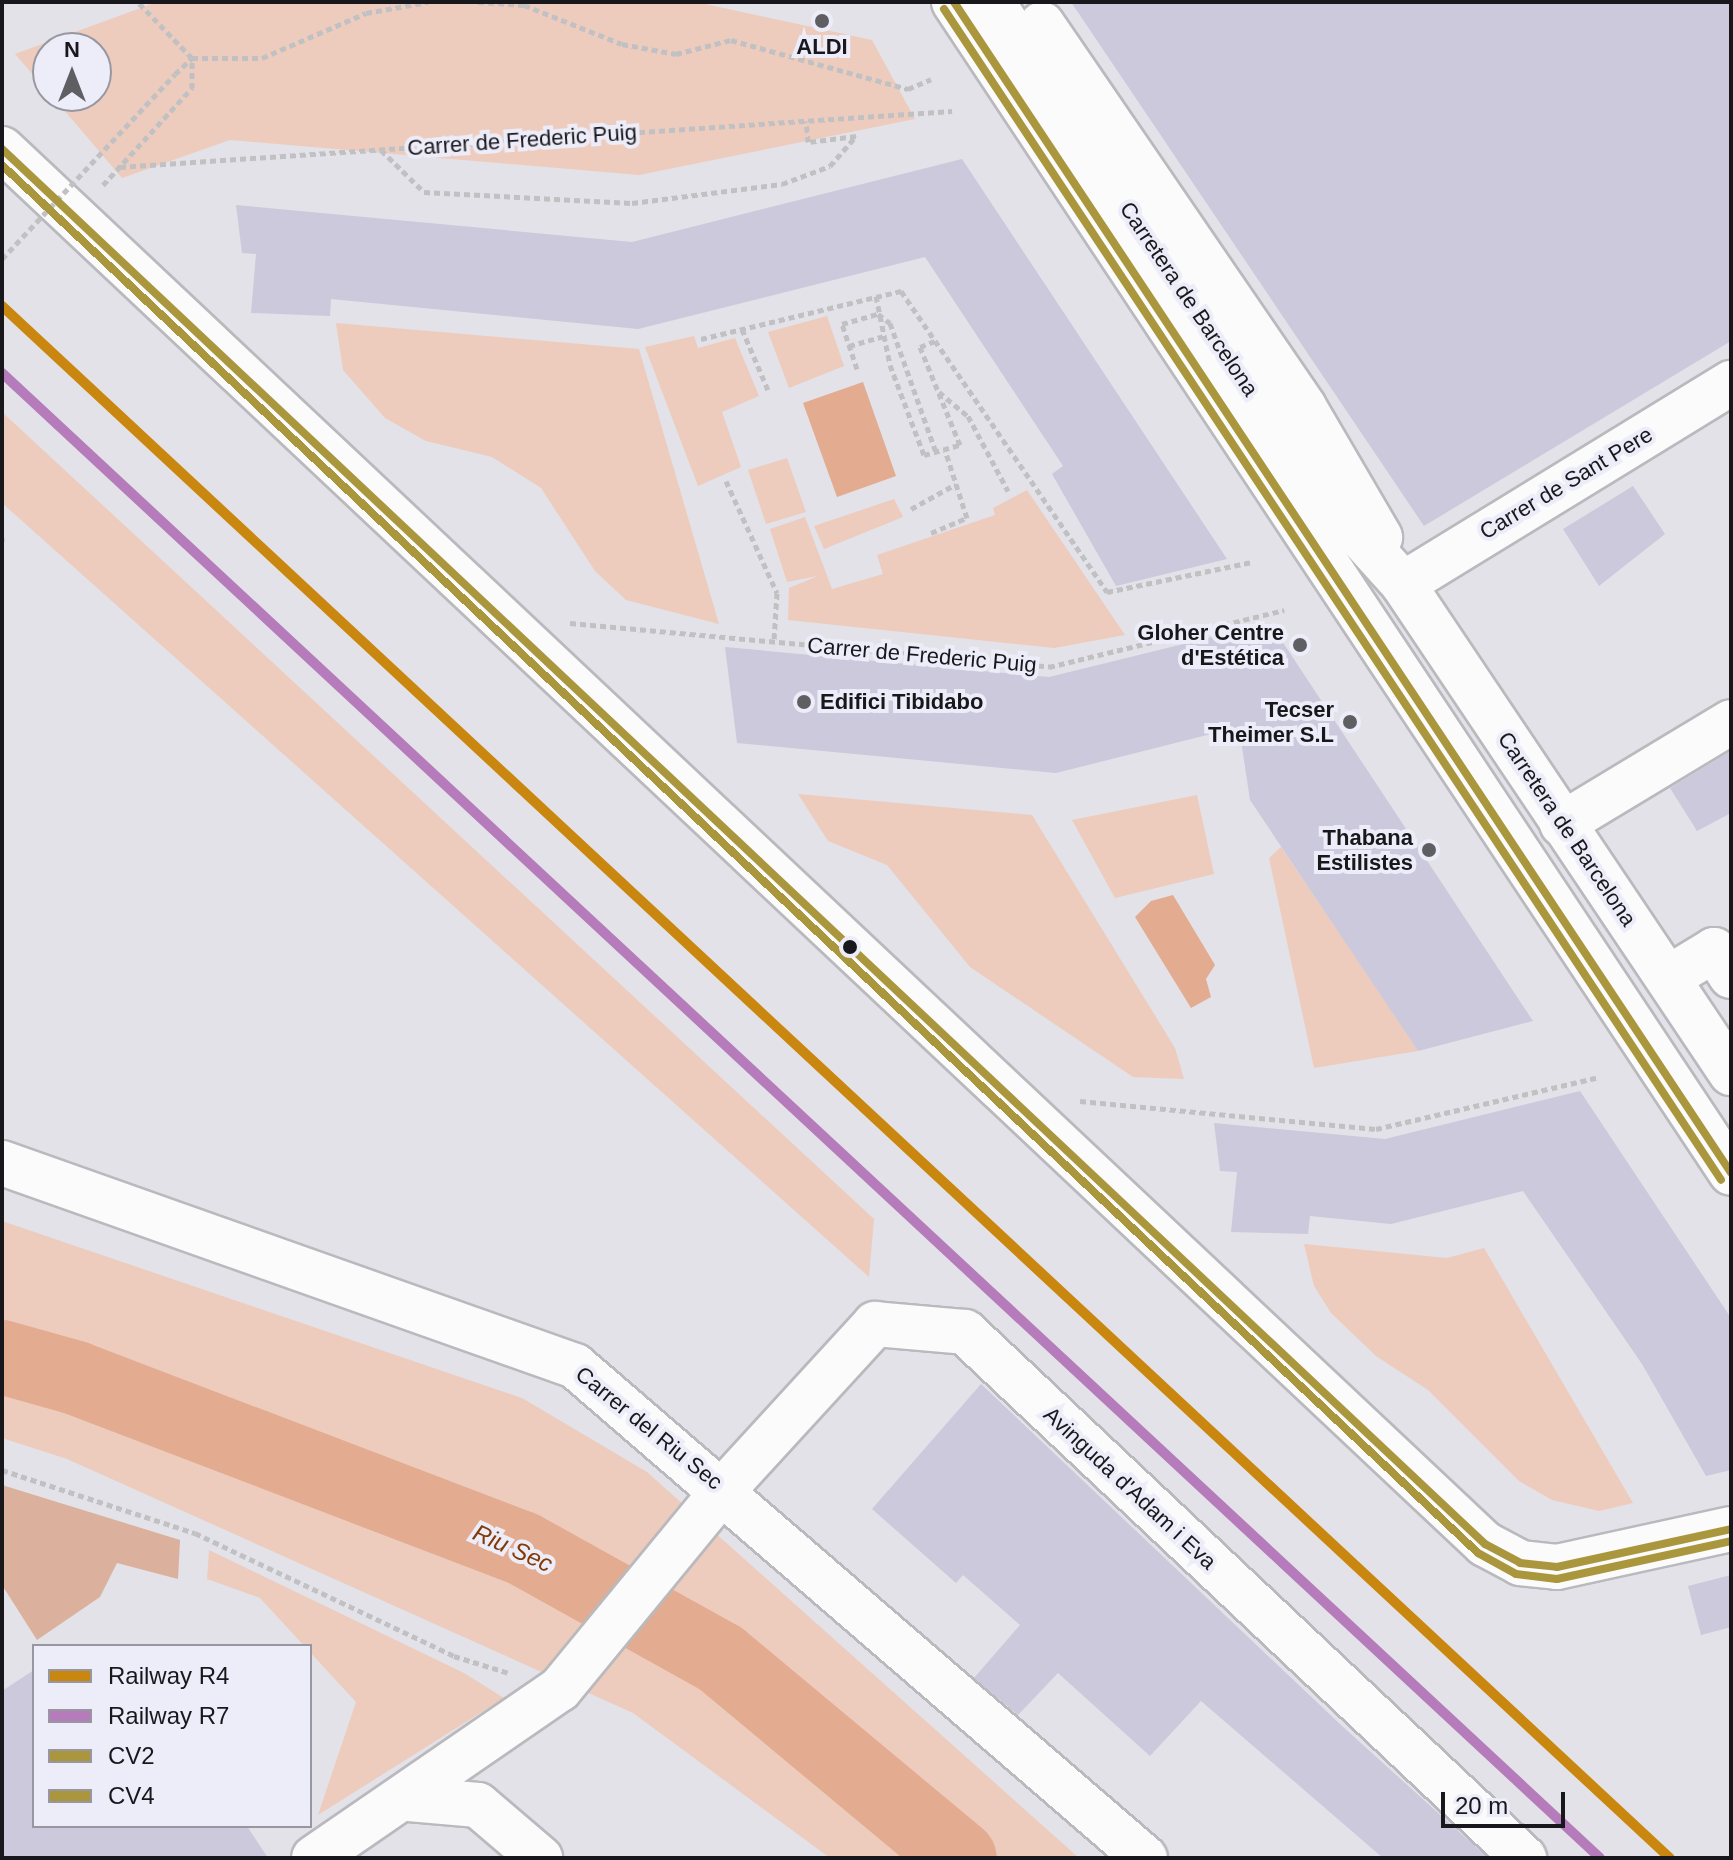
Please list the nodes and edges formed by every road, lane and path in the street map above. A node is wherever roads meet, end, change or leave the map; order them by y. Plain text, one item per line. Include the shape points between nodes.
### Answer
1 (138, 2) edge
2 (428, 2) edge
3 (478, 2) edge
4 (954, 2) edge
5 (992, 2) edge
6 (1027, 2) edge
7 (192, 58) junction
8 (931, 79) dead end
9 (952, 111) dead end
10 (806, 121) junction
11 (2, 149) edge
12 (381, 149) junction
13 (120, 167) junction
14 (96, 192) dead end
15 (2, 259) edge
16 (876, 296) junction
17 (878, 314) junction
18 (742, 329) junction
19 (883, 336) junction
20 (701, 339) dead end
21 (935, 341) junction
22 (849, 346) junction
23 (857, 369) dead end
24 (1731, 383) edge
25 (768, 390) dead end
26 (939, 392) junction
27 (945, 450) junction
28 (936, 452) junction
29 (726, 481) dead end
30 (956, 484) junction
31 (1008, 491) dead end
32 (911, 509) dead end
33 (931, 533) dead end
34 (1252, 562) dead end
35 (1403, 584) junction
36 (1284, 610) dead end
37 (553, 621) dead end
38 (774, 642) junction
39 (1731, 722) edge
40 (1562, 824) junction
41 (1725, 955) edge
42 (1671, 982) junction
43 (1731, 1073) edge
44 (1596, 1078) dead end
45 (1063, 1100) dead end
46 (2, 1163) edge
47 (1731, 1173) edge
48 (2, 1470) edge
49 (719, 1495) junction
50 (1731, 1529) edge
51 (560, 1689) junction
52 (409, 1799) junction
53 (315, 1845) edge
54 (540, 1858) edge
55 (1145, 1858) edge
56 (1524, 1858) edge

1 - 7 path
2 - 7 path via 366,13 262,58
3 - 8 path via 524,5 622,44 676,54 731,40 908,89
4 - 47 street, Carretera de Barcelona
5 - 35 street, Carretera de Barcelona via 1314,485
6 - 35 street, Carretera de Barcelona via 1359,492
7 - 13 path via 192,88
7 - 15 path, bridge
9 - 10 path, Carrer de Frederic Puig
10 - 12 path, Carrer de Frederic Puig
10 - 12 path, Carrer de Frederic Puig via 808,142 856,136 830,166 782,184 632,203 424,192
11 - 50 street via 1485,1544 1520,1563 1557,1567
12 - 13 path, Carrer de Frederic Puig
13 - 14 path
16 - 17 path
16 - 18 path
16 - 21 path via 901,291
17 - 19 path
17 - 22 path via 842,324
17 - 28 path via 890,323
18 - 20 path
18 - 25 path
19 - 22 path
19 - 28 path via 924,455
21 - 26 path via 920,347
21 - 34 path via 1107,592
22 - 23 path
24 - 35 street, Carrer de Sant Pere
26 - 27 path via 960,445
26 - 31 path via 968,416
27 - 28 path
27 - 30 path
29 - 38 path via 777,593
30 - 32 path
30 - 33 path via 967,518
35 - 40 street, Carretera de Barcelona
36 - 38 path, Carrer de Frederic Puig via 1049,667
37 - 38 path, Carrer de Frederic Puig
39 - 40 street
40 - 42 street, Carretera de Barcelona
41 - 42 street
42 - 43 street, Carretera de Barcelona
44 - 45 path via 1376,1129
46 - 49 street, Carrer del Riu Sec via 575,1366
48 - 51 path via 195,1533 454,1656
49 - 51 street
49 - 55 street, Carrer del Riu Sec
49 - 56 street, Avinguda d'Adam i Eva via 875,1324 965,1332
51 - 52 street
52 - 53 street
52 - 54 street via 478,1805

